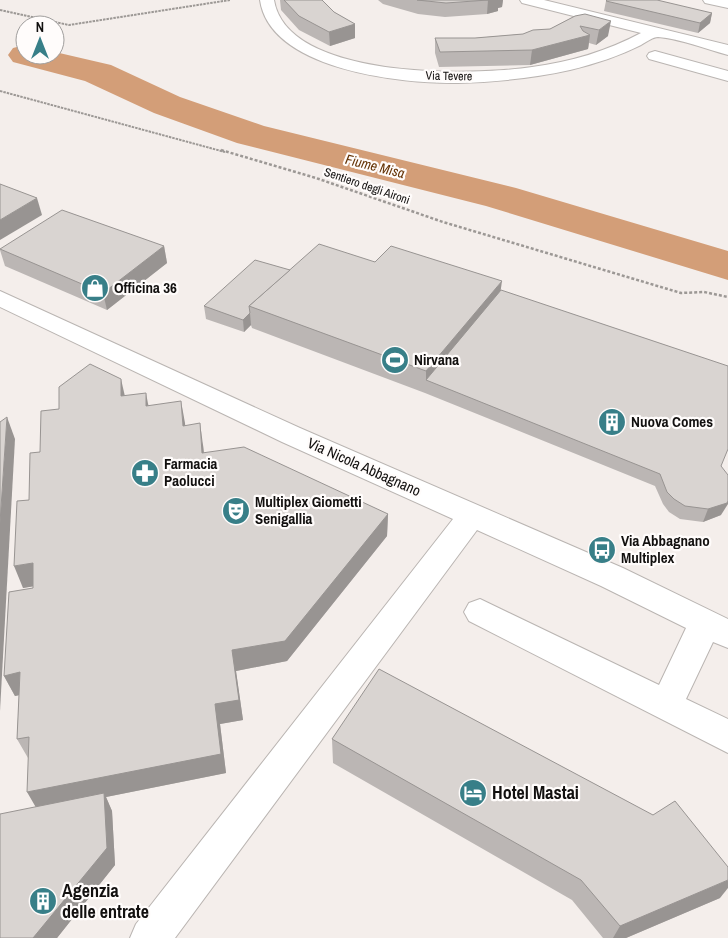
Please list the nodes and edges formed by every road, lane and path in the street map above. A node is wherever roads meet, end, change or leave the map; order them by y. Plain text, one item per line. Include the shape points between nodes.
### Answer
1 (230, 0) edge
2 (267, 0) edge
3 (527, 0) edge
4 (710, 0) edge
5 (728, 4) edge
6 (0, 10) edge
7 (654, 32) junction
8 (716, 40) junction
9 (728, 50) edge
10 (655, 56) dead end
11 (685, 64) junction
12 (728, 76) edge
13 (0, 91) edge
14 (728, 296) edge
15 (0, 298) edge
16 (472, 514) junction
17 (480, 612) dead end
18 (716, 628) edge
19 (666, 706) junction
20 (728, 737) edge
21 (150, 938) edge

1 - 6 path via 69,25
2 - 7 street, Via Tevere via 268,11 276,25 304,47 359,67 420,76 471,77 537,70 601,56
3 - 7 street
4 - 5 street
7 - 8 street
8 - 9 street
8 - 11 street
10 - 11 street
11 - 12 street
13 - 14 path, Sentiero degli Aironi via 307,175 443,222 681,293
15 - 16 street, Via Nicola Abbagnano via 291,435
16 - 18 street, Via Nicola Abbagnano
16 - 21 street
17 - 19 street
18 - 19 street
19 - 20 street

